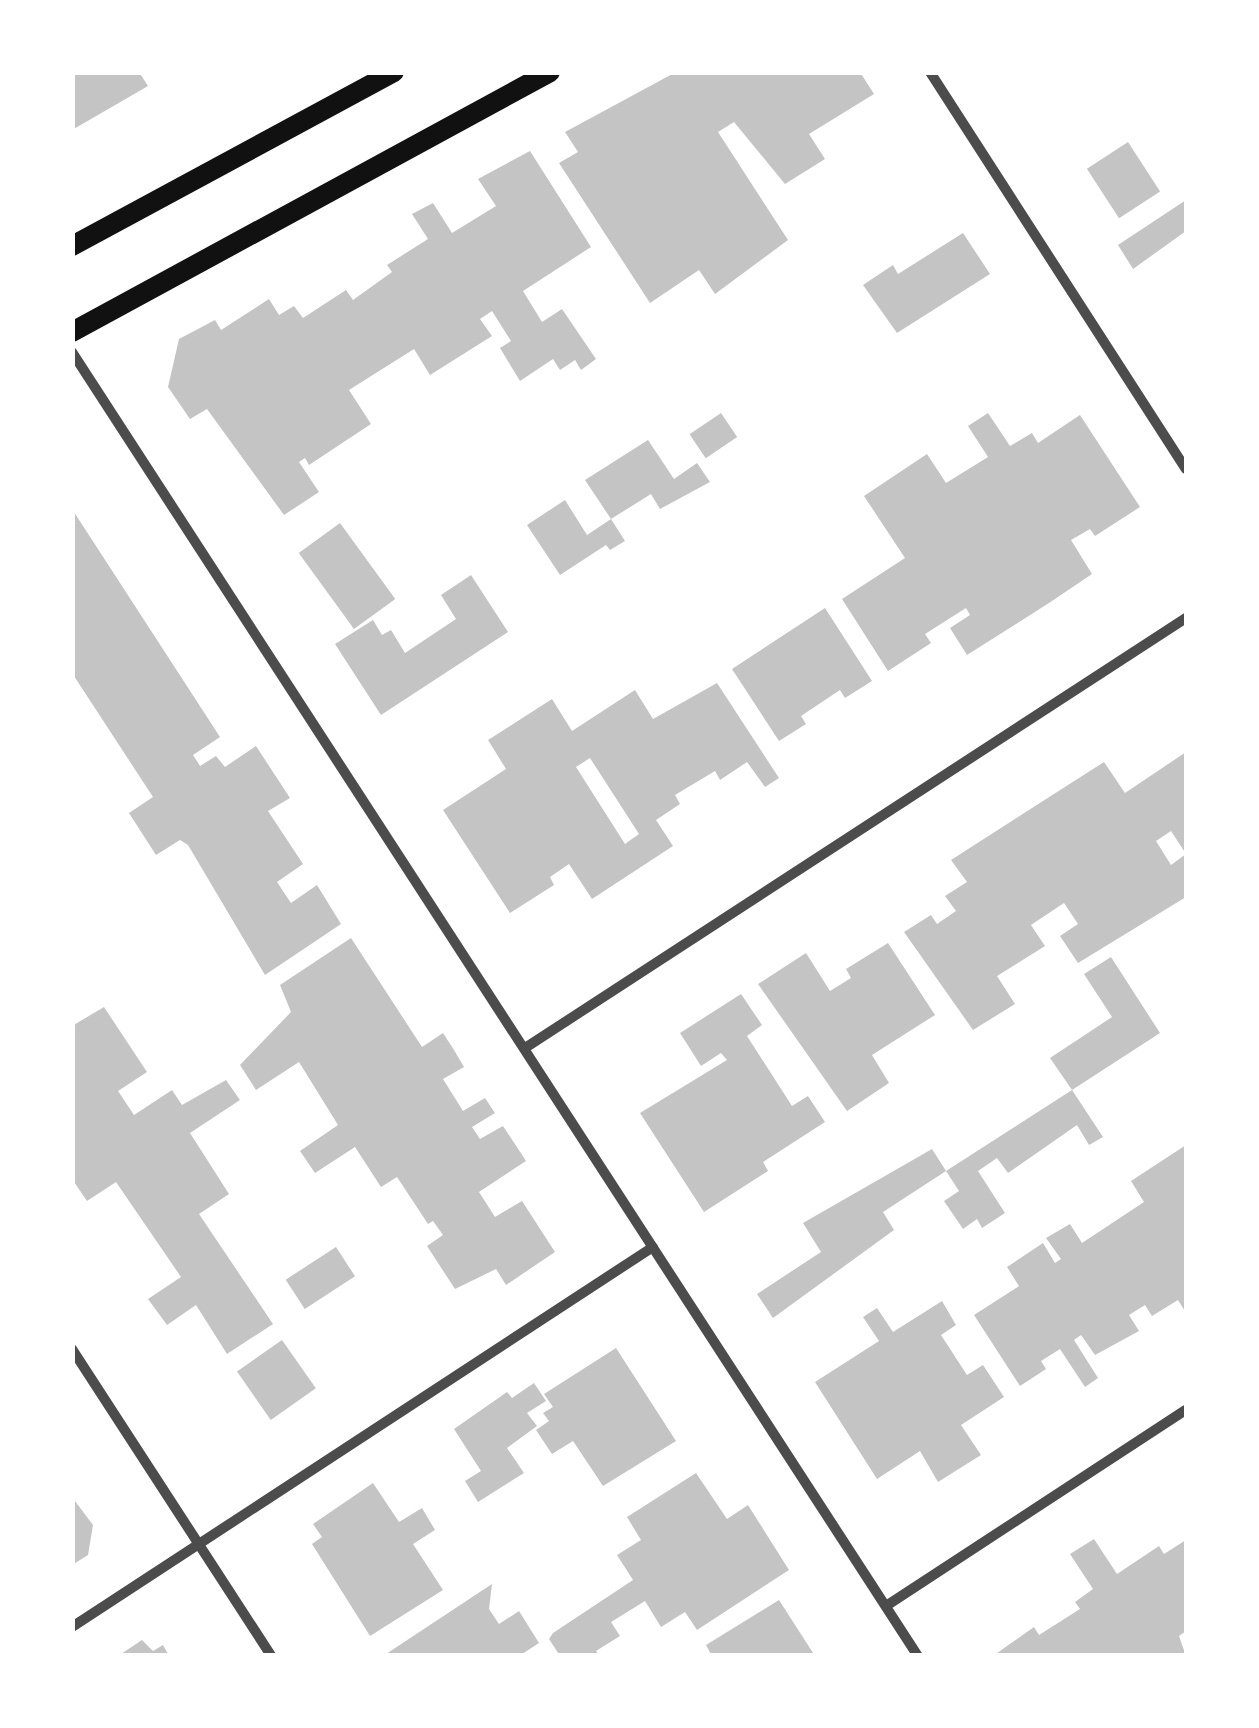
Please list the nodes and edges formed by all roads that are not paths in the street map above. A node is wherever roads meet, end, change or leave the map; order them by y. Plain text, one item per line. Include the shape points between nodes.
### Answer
1 (394, 72) edge
2 (550, 72) edge
3 (930, 72) edge
4 (72, 246) edge
5 (72, 332) edge
6 (72, 352) edge
7 (1186, 469) edge
8 (1186, 618) edge
9 (525, 1048) junction
10 (653, 1247) junction
11 (72, 1350) edge
12 (1186, 1410) edge
13 (199, 1544) junction
14 (886, 1606) junction
15 (72, 1626) edge
16 (271, 1656) edge
17 (918, 1656) edge

1 - 4 main road
2 - 5 main road
3 - 7 street
6 - 9 street
8 - 9 street
9 - 10 street
10 - 13 street
10 - 14 street
11 - 13 street
12 - 14 street
13 - 15 street
13 - 16 street
14 - 17 street

